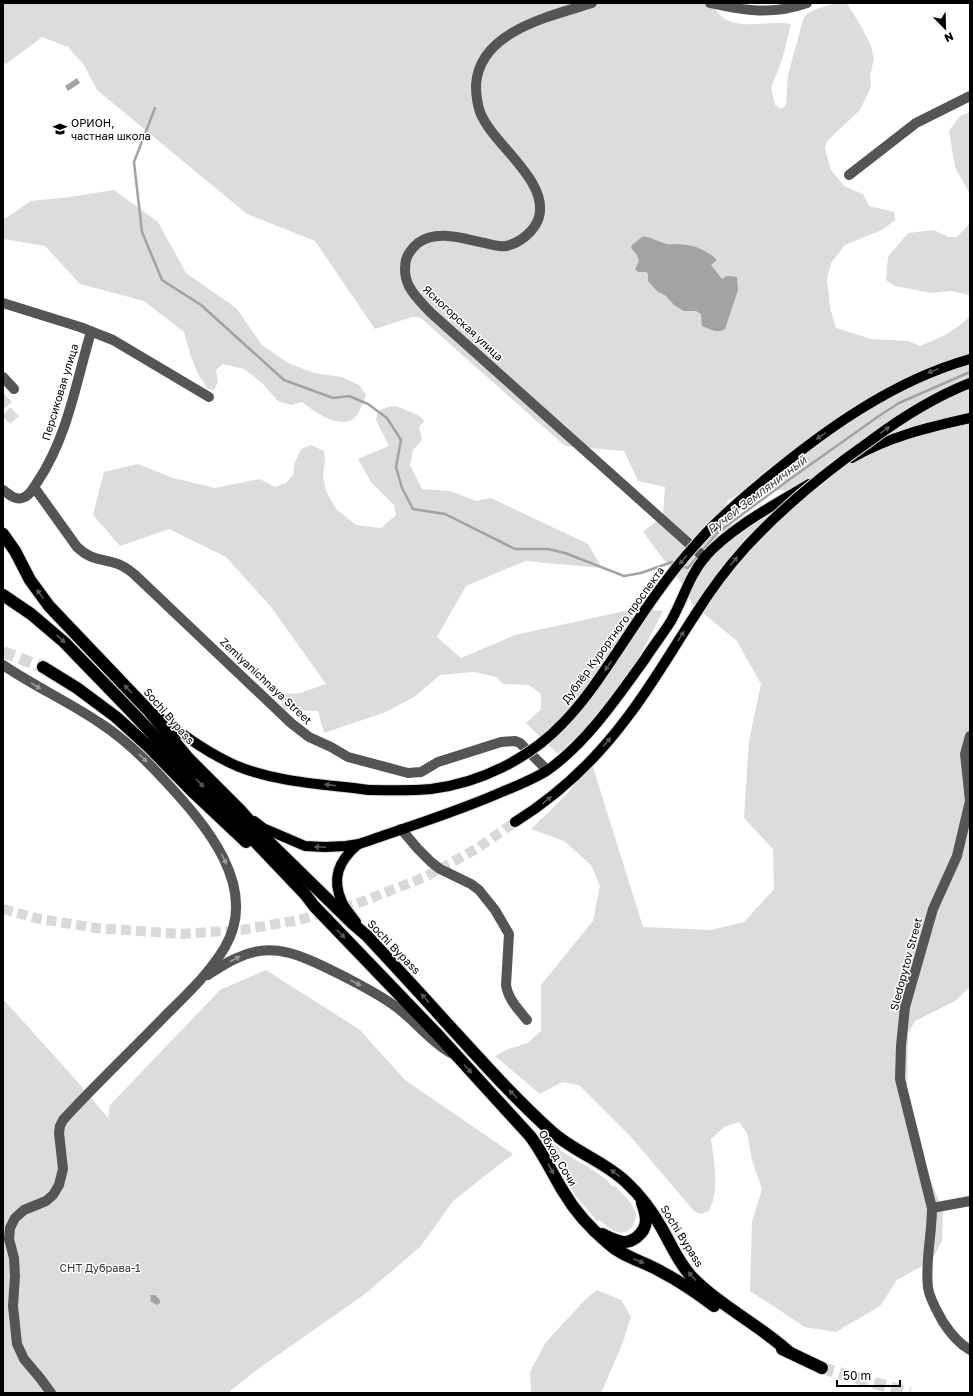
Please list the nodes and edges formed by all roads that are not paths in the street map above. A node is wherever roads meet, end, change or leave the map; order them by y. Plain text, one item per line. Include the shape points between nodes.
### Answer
1 (592, 3) edge
2 (710, 3) edge
3 (807, 3) edge
4 (970, 96) edge
5 (848, 175) dead end
6 (3, 303) edge
7 (91, 332) junction
8 (970, 359) edge
9 (3, 377) edge
10 (970, 384) edge
11 (14, 389) dead end
12 (208, 397) dead end
13 (970, 418) edge
14 (34, 487) junction
15 (3, 490) edge
16 (3, 534) edge
17 (705, 558) junction
18 (3, 594) edge
19 (3, 665) edge
20 (43, 666) tunnel mouth
21 (148, 710) junction
22 (970, 736) edge
23 (547, 770) junction
24 (970, 801) edge
25 (240, 810) junction
26 (515, 822) tunnel mouth
27 (401, 829) junction
28 (359, 844) junction
29 (314, 906) junction
30 (367, 936) junction
31 (202, 980) junction
32 (527, 1020) dead end
33 (457, 1056) junction
34 (640, 1198) junction
35 (970, 1201) edge
36 (932, 1208) junction
37 (595, 1230) junction
38 (970, 1350) edge
39 (789, 1352) junction
40 (822, 1368) tunnel mouth
41 (51, 1393) edge

1 - 17 street, Ясногорская улица via 535,21 493,47 480,65 476,94 480,112 489,128 535,187 539,203 539,216 535,227 526,236 506,246 450,236 435,236 422,240 411,248 406,259 407,284 430,312
2 - 3 street via 755,11
4 - 5 street via 916,124
6 - 7 street
7 - 12 street via 113,340
7 - 14 street, Персиковая улица via 77,386 56,449
8 -> 21 main road, Дублёр Курортного проспекта, bridge via 923,375 880,398 816,439 738,503 697,543 662,585 579,706 542,742 522,757 486,775 433,789 407,791 369,790 274,777 237,766 204,749
9 - 11 street
26 -> 10 main road, bridge via 554,794 604,746 645,692 723,574 747,547 834,468 916,410
13 - 17 main road via 926,428 858,454 738,529
14 - 15 street, Персиковая улица via 21,499 14,498
14 - 23 street, Zemlyanichnaya Street via 76,547 84,554 114,562 134,574 309,737 348,757 408,773 420,772 438,762 501,742 515,742
21 -> 16 highway, Sochi Bypass via 49,606 30,580
17 - 23 main road via 695,572 671,621 634,674 585,736
18 -> 29 highway via 64,642 256,841
19 -> 31 street via 118,735 173,789 211,835 230,872 236,910 229,939
20 - 29 highway via 78,688 116,717 290,886
21 - 25 highway, Sochi Bypass via 190,759
22 - 24 street, Sledopytov Street via 965,754
23 - 27 main road via 532,780 480,802
24 - 36 street, Sledopytov Street via 957,856 933,909 905,1007 901,1046 900,1079
28 -> 25 main road via 305,846 263,828
25 - 30 highway, Sochi Bypass via 262,835
27 - 28 main road
27 - 32 street via 440,869 471,884 491,904 509,934 507,992
28 - 30 main road via 342,860 337,880 342,903
29 -> 33 highway, Обход Сочи
34 -> 30 highway, Sochi Bypass via 627,1182 594,1158 568,1144 537,1118 494,1075
31 -> 33 street via 237,957 271,950 291,953 306,958 388,1001 440,1046
31 - 41 street via 63,1120 60,1126 63,1169 59,1185 46,1201 24,1210 10,1228 9,1239 14,1258 13,1306 17,1344 24,1358
33 -> 37 highway, Обход Сочи via 530,1136 540,1149 563,1192
34 - 37 highway via 646,1224 633,1240 620,1241
39 -> 34 highway, Sochi Bypass via 713,1296 690,1275 652,1211
35 - 36 street
36 - 38 street, Sledopytov Street via 927,1264 928,1288 948,1331 962,1346
37 -> 39 highway, Обход Сочи via 617,1251 660,1271 764,1340
39 - 40 highway, Обход Сочи

